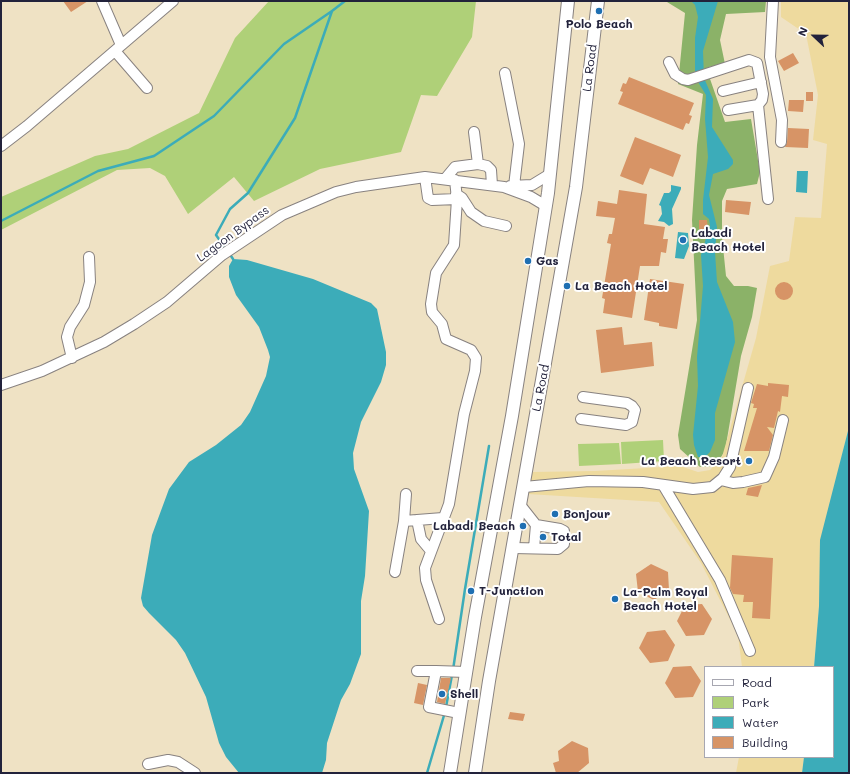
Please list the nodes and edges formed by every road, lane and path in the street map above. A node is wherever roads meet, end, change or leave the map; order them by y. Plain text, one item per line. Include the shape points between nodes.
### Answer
1 (102, 1) edge
2 (173, 1) edge
3 (568, 1) edge
4 (598, 1) edge
5 (773, 1) edge
6 (118, 48) junction
7 (669, 62) dead end
8 (505, 73) dead end
9 (761, 82) junction
10 (147, 88) dead end
11 (723, 91) dead end
12 (758, 105) junction
13 (728, 110) dead end
14 (474, 132) dead end
15 (781, 142) dead end
16 (1, 146) edge
17 (478, 164) junction
18 (550, 174) junction
19 (425, 177) junction
20 (450, 180) junction
21 (492, 185) junction
22 (509, 186) junction
23 (456, 196) junction
24 (768, 199) dead end
25 (546, 206) junction
26 (506, 226) dead end
27 (89, 257) dead end
28 (72, 358) junction
29 (1, 385) edge
30 (748, 388) dead end
31 (583, 397) dead end
32 (581, 419) dead end
33 (783, 420) dead end
34 (721, 480) junction
35 (663, 485) junction
36 (524, 487) junction
37 (406, 494) dead end
38 (521, 506) junction
39 (443, 518) junction
40 (417, 520) junction
41 (404, 521) junction
42 (536, 524) junction
43 (514, 548) junction
44 (534, 548) junction
45 (431, 552) junction
46 (395, 572) dead end
47 (440, 619) dead end
48 (750, 651) dead end
49 (417, 671) dead end
50 (436, 671) junction
51 (457, 671) junction
52 (450, 711) junction
53 (148, 764) dead end
54 (194, 773) edge
55 (450, 773) edge
56 (475, 773) edge

1 - 6 street
2 - 6 street
3 - 18 main road, La Road
4 - 36 main road, La Road via 576,187
5 - 15 street via 770,57 782,120
6 - 10 street
6 - 16 street
7 - 9 street via 673,71 683,79 753,60 757,63
8 - 22 street via 519,144
9 - 11 street
9 - 12 street via 763,94
12 - 13 street
12 - 24 street
14 - 17 street
17 - 20 street via 455,167
17 - 21 street via 491,170
18 - 22 street, Lagoon Bypass via 537,184
18 - 25 main road, La Road
19 - 20 street, Lagoon Bypass
19 - 23 street via 428,198 432,200
19 - 28 street, Lagoon Bypass via 336,192 282,215 222,255 167,302 134,324
20 - 21 street, Lagoon Bypass
20 - 23 street
21 - 22 street, Lagoon Bypass
22 - 25 street, Lagoon Bypass
23 - 26 street via 462,198 471,212 484,221
23 - 39 street via 454,245 436,273 431,304 432,312 442,324 446,339 471,350 476,358 449,504
25 - 51 main road, La Road via 512,416
27 - 28 street via 90,282 84,305 70,327 67,337
28 - 29 street, Lagoon Bypass
30 - 34 street via 730,466
31 - 32 street via 626,403 635,410 632,422 626,425
33 - 34 street via 774,457 765,477 733,483
34 - 35 street via 707,489 693,490
35 - 36 street via 589,481
35 - 48 street via 720,580
36 - 38 main road, La Road
37 - 41 street
38 - 42 street
38 - 43 main road, La Road
39 - 40 street
39 - 45 street
40 - 41 street
40 - 45 street via 421,539
41 - 46 street
42 - 44 street
42 - 44 street via 560,528 564,534 564,544 558,549
43 - 44 street
43 - 56 main road, La Road
45 - 47 street via 425,568
49 - 50 street
50 - 51 street
50 - 52 street via 429,708
51 - 52 main road, La Road
52 - 55 main road, La Road
53 - 54 street via 168,760 178,762

